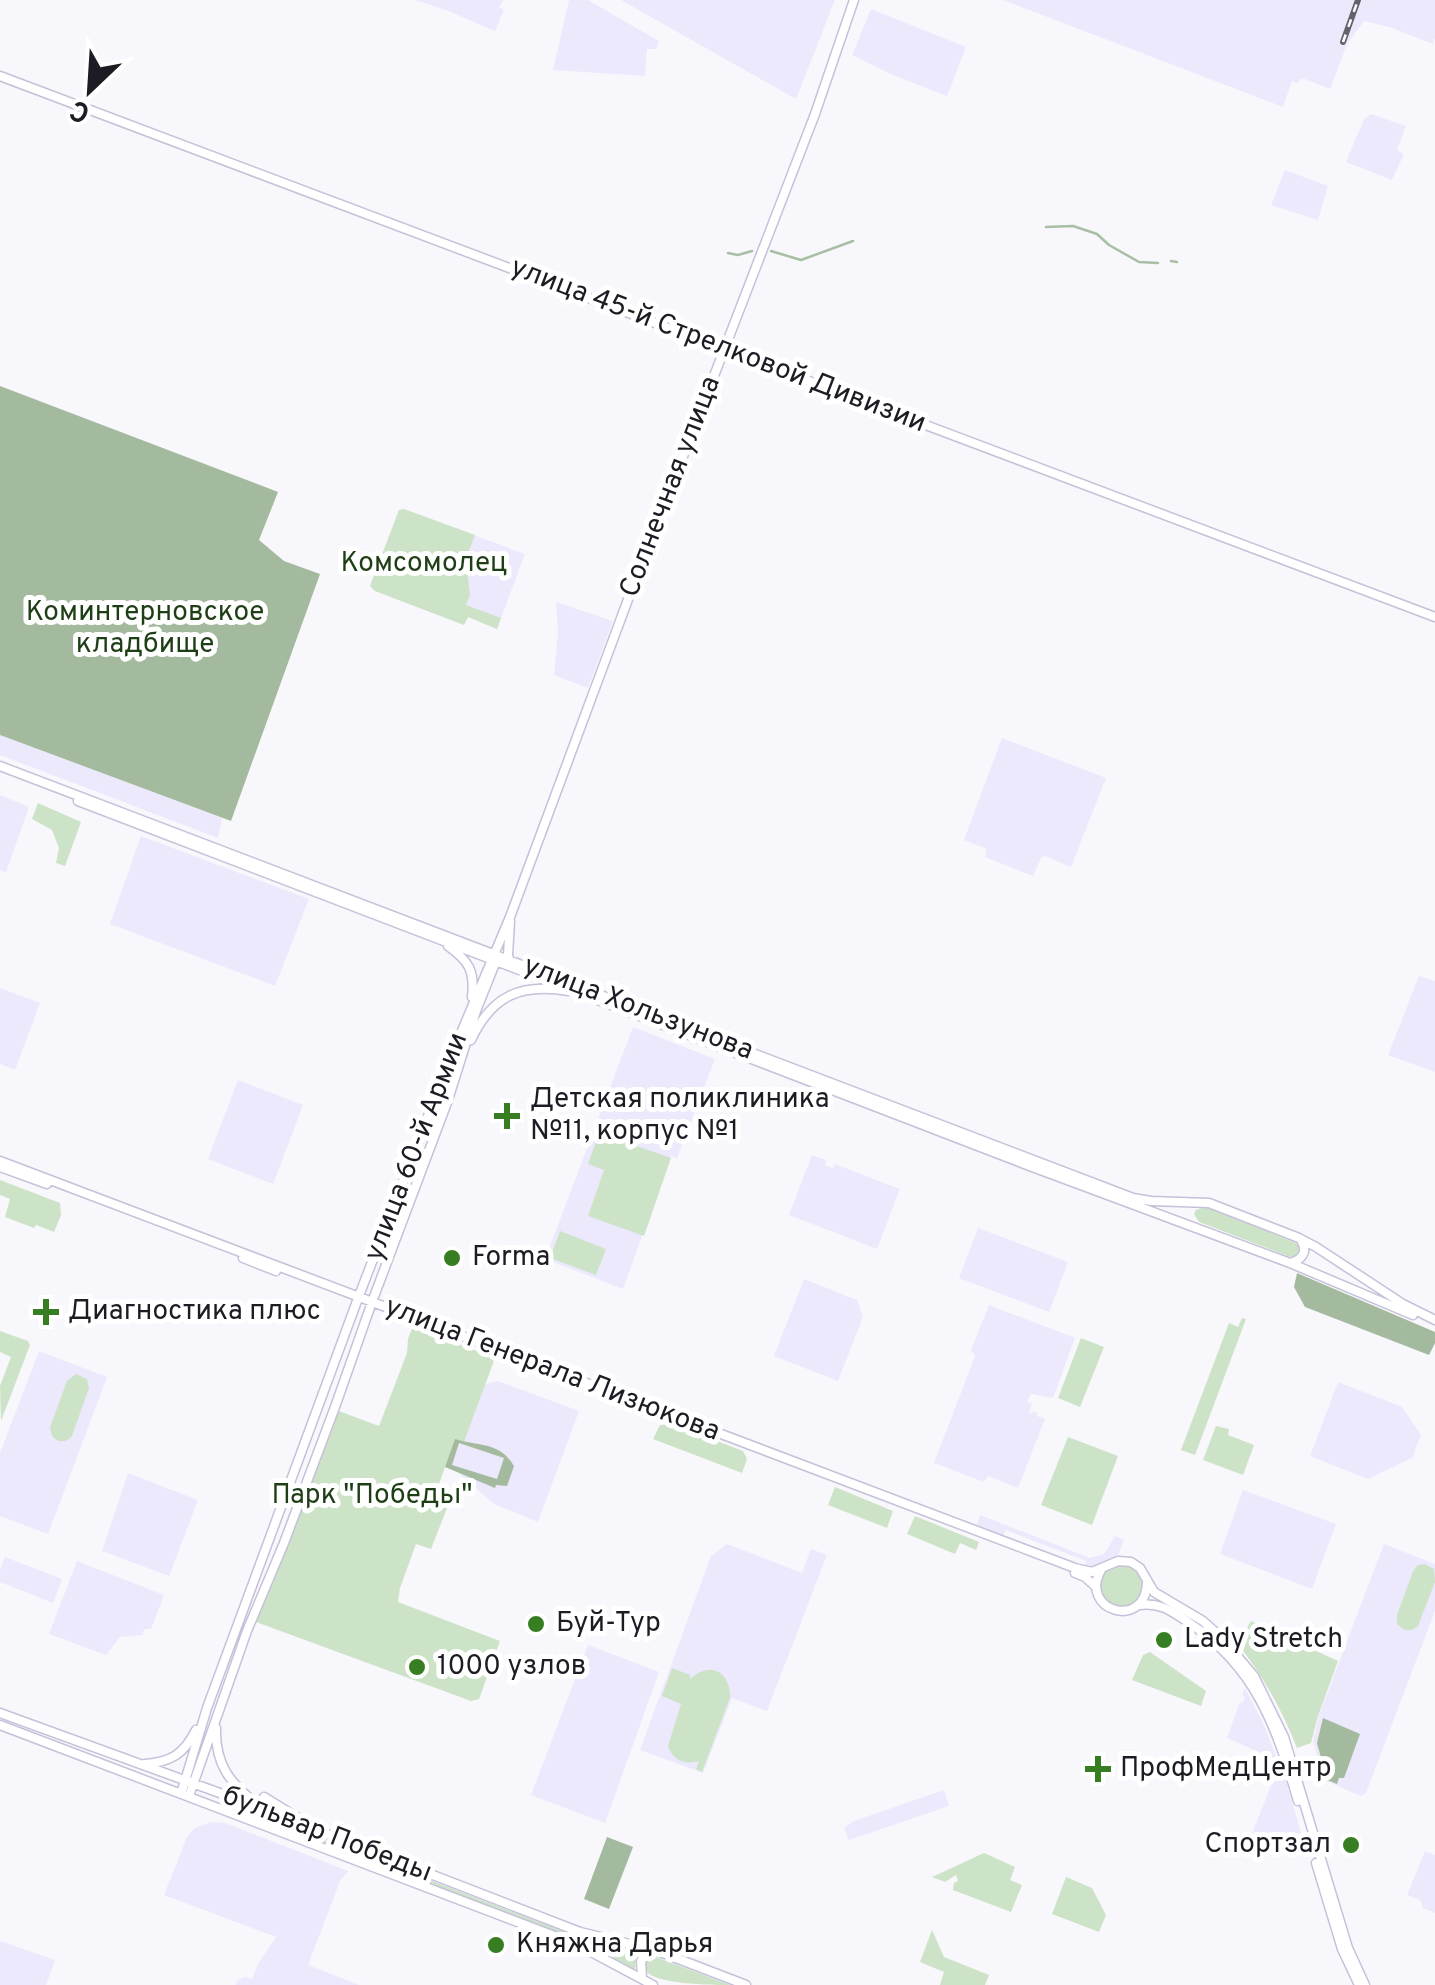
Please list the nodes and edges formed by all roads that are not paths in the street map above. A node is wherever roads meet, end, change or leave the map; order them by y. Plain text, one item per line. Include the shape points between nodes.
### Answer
1 (854, 0) edge
2 (0, 76) edge
3 (724, 348) junction
4 (1435, 617) edge
5 (0, 769) edge
6 (252, 865) junction
7 (510, 918) junction
8 (436, 938) junction
9 (495, 957) junction
10 (510, 963) junction
11 (592, 998) junction
12 (471, 1008) junction
13 (460, 1062) junction
14 (856, 1096) junction
15 (432, 1108) junction
16 (443, 1112) junction
17 (0, 1164) edge
18 (1200, 1203) junction
19 (1194, 1226) junction
20 (1299, 1238) junction
21 (1290, 1262) junction
22 (1376, 1286) junction
23 (1371, 1296) junction
24 (358, 1299) junction
25 (371, 1304) junction
26 (1435, 1323) edge
27 (754, 1449) junction
28 (1104, 1567) junction
29 (1146, 1580) junction
30 (1096, 1587) junction
31 (1139, 1605) junction
32 (206, 1708) junction
33 (217, 1713) junction
34 (0, 1714) edge
35 (0, 1726) edge
36 (135, 1764) junction
37 (1291, 1766) junction
38 (189, 1783) junction
39 (185, 1795) junction
40 (264, 1797) dead end
41 (282, 1818) junction
42 (323, 1834) junction
43 (655, 1950) junction
44 (642, 1979) junction
45 (741, 1983) edge
46 (653, 1985) edge
47 (1362, 1985) edge

1 - 3 main road, Солнечная улица
2 - 3 main road, улица 45-й Стрелковой Дивизии
3 - 4 main road, улица 45-й Стрелковой Дивизии
3 - 7 main road, Солнечная улица
5 - 6 main road, улица Хользунова
6 - 8 main road, улица Хользунова
6 - 9 main road, улица Хользунова
7 - 9 main road, Солнечная улица
7 - 10 main road, Солнечная улица
8 - 9 main road, улица Хользунова
8 - 12 main road via 464,957 474,982
9 - 10 main road, улица Хользунова
9 - 12 main road, улица 60-й Армии
9 - 13 main road, улица 60-й Армии
10 - 11 main road, улица Хользунова
10 - 14 main road, улица Хользунова
11 - 13 main road via 566,990 515,992 487,1012
11 - 14 main road, улица Хользунова
12 - 15 main road, улица 60-й Армии
13 - 16 main road, улица 60-й Армии
14 - 18 main road, улица Хользунова via 1133,1198
14 - 19 main road, улица Хользунова
15 - 16 main road
15 - 24 main road, улица 60-й Армии
16 - 25 main road, улица 60-й Армии
17 - 24 main road, улица Генерала Лизюкова
18 - 19 main road via 1188,1212
18 - 20 main road, улица Хользунова
19 - 21 main road, улица Хользунова
20 - 21 main road via 1305,1251
20 - 22 main road, улица Хользунова
21 - 23 main road, улица Хользунова
22 - 23 main road
22 - 26 main road, улица Хользунова
23 - 26 main road, улица Хользунова
24 - 25 main road, улица Генерала Лизюкова
24 - 32 main road, улица 60-й Армии
25 - 27 main road, улица Генерала Лизюкова
25 - 33 main road, улица 60-й Армии
27 - 28 main road, улица Генерала Лизюкова via 1075,1568
27 - 30 main road, улица Генерала Лизюкова via 1074,1572
28 - 29 main road via 1131,1562
28 - 30 main road
29 - 31 main road
29 - 37 main road via 1239,1656 1277,1718
30 - 31 main road via 1112,1610
31 - 37 main road via 1172,1611 1232,1658 1258,1693
32 - 36 main road via 178,1755
32 - 38 main road, улица 60-й Армии
33 - 38 main road, улица 60-й Армии
33 - 41 main road via 217,1753 228,1778
34 - 36 main road, бульвар Победы
35 - 39 main road, бульвар Победы
36 - 38 main road, бульвар Победы
37 - 47 main road via 1342,1949
38 - 39 main road, улица 60-й Армии
38 - 41 main road, бульвар Победы
39 - 44 main road, бульвар Победы via 561,1938
40 - 42 main road
41 - 42 main road, бульвар Победы
42 - 43 main road, бульвар Победы via 580,1932
43 - 44 main road via 640,1961
43 - 45 main road, бульвар Победы
44 - 46 main road, бульвар Победы

